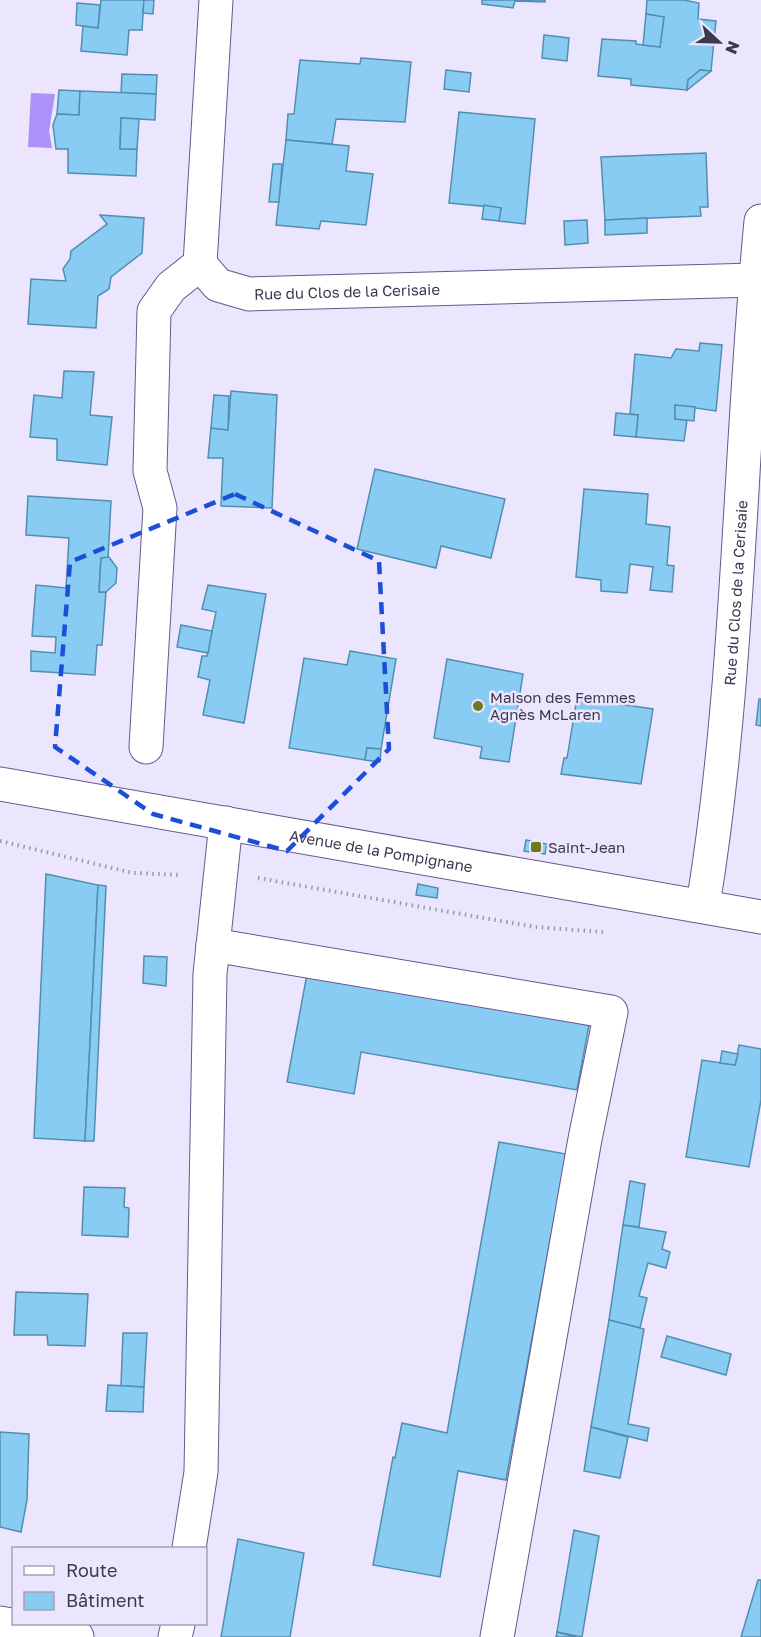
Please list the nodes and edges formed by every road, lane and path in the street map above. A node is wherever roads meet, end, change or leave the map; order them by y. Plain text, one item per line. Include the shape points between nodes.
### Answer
1 (216, 0) edge
2 (761, 221) edge
3 (200, 264) junction
4 (755, 280) junction
5 (146, 747) dead end
6 (0, 784) edge
7 (226, 824) junction
8 (0, 841) edge
9 (220, 877) junction
10 (703, 905) junction
11 (761, 917) edge
12 (614, 932) dead end
13 (213, 945) junction
14 (189, 1547) edge
15 (0, 1623) edge
16 (77, 1637) edge
17 (497, 1637) edge

1 - 3 street
2 - 4 street, Rue du Clos de la Cerisaie
3 - 4 street, Rue du Clos de la Cerisaie via 218,285 249,294
3 - 5 street via 171,287 154,311 150,471 160,508
4 - 10 street, Rue du Clos de la Cerisaie via 729,671
6 - 7 street, Avenue de la Pompignane
7 - 9 street
7 - 10 street, Avenue de la Pompignane
8 - 9 path via 133,873
9 - 12 path via 263,879 535,927
9 - 13 street
10 - 11 street, Avenue de la Pompignane
13 - 14 street via 201,1472
13 - 17 street via 610,1012
15 - 16 street

